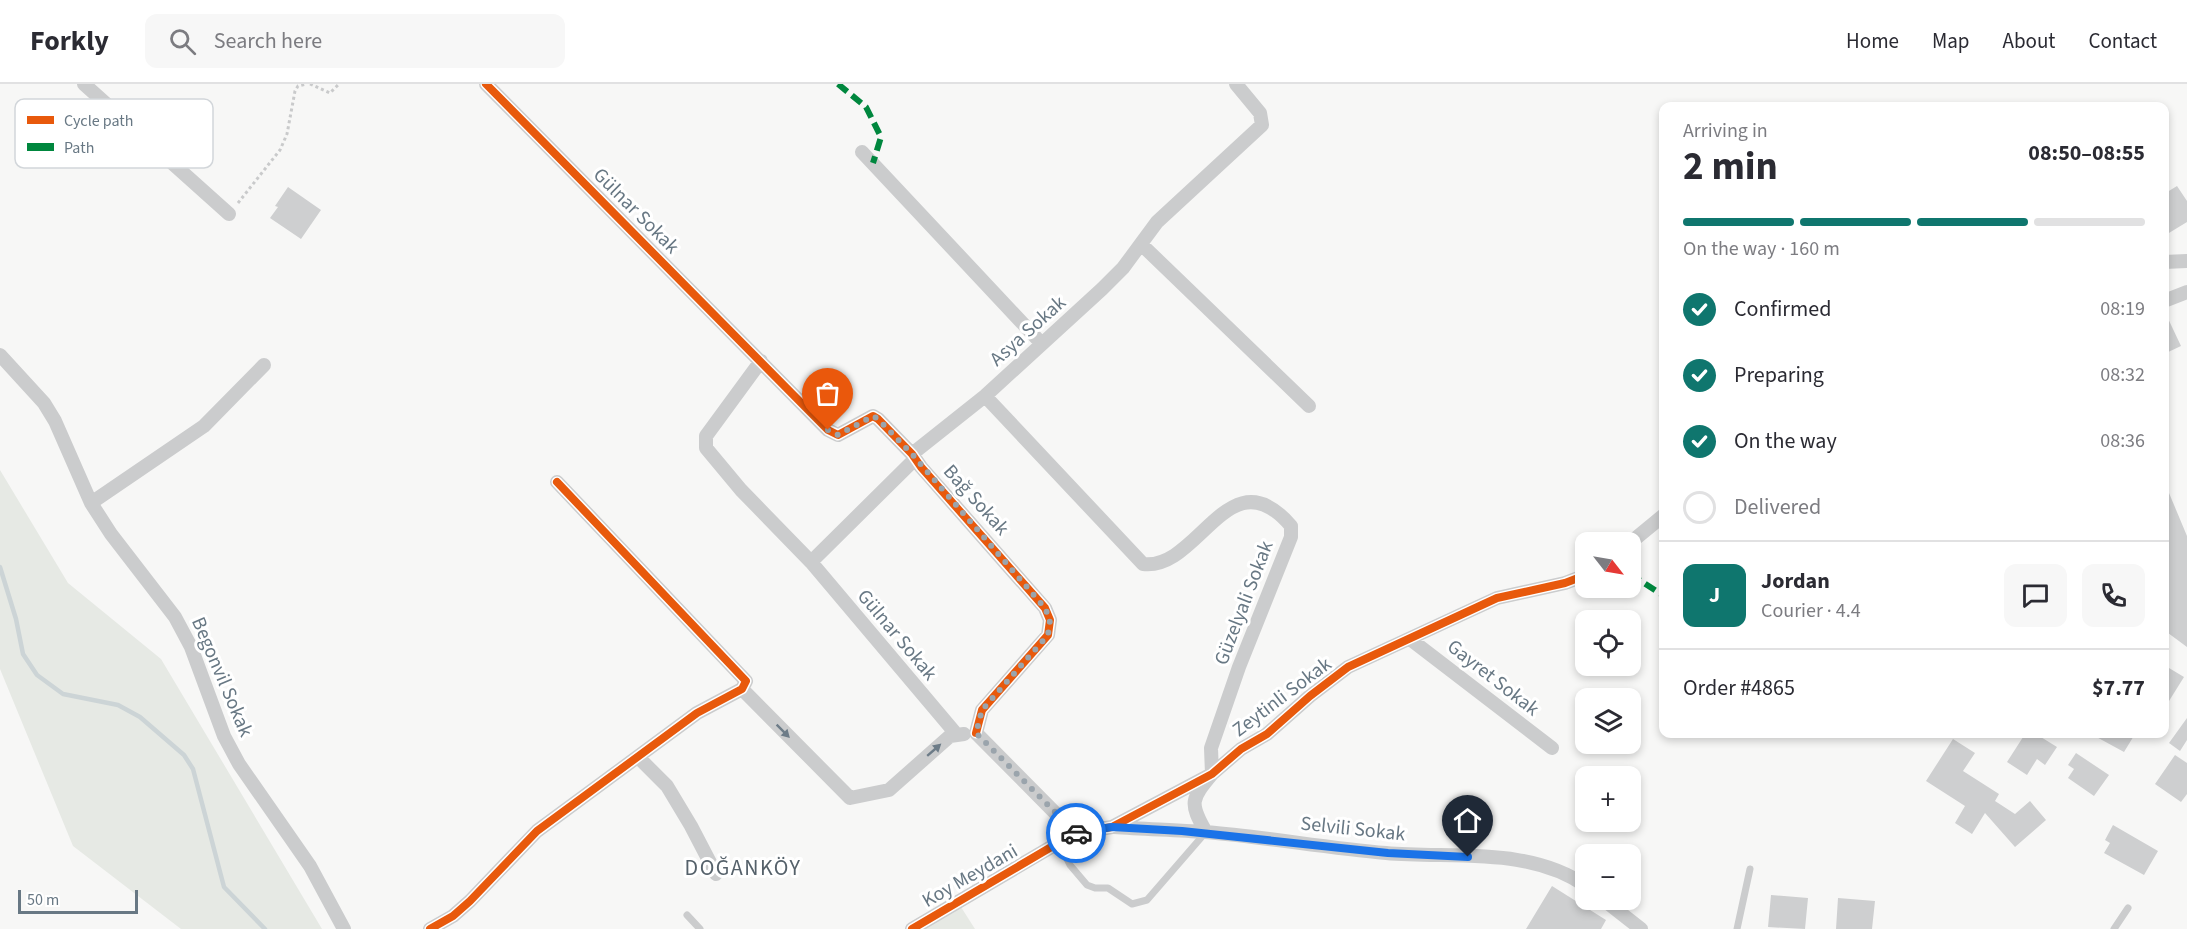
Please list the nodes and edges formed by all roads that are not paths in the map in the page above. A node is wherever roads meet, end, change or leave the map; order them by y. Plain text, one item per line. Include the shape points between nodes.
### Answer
1 (84, 84) edge
2 (486, 84) edge
3 (1236, 84) edge
4 (101, 99) edge
5 (862, 152) dead end
6 (178, 168) edge
7 (229, 214) road end
8 (1141, 244) junction
9 (2187, 261) edge
10 (2169, 262) edge
11 (2187, 292) edge
12 (2175, 300) edge
13 (1042, 344) junction
14 (0, 355) edge
15 (761, 361) junction
16 (264, 364) dead end
17 (985, 396) junction
18 (1310, 406) dead end
19 (914, 457) junction
20 (557, 482) dead end
21 (91, 503) junction
22 (1659, 519) edge
23 (1641, 534) edge
24 (810, 562) junction
25 (1575, 579) edge
26 (1410, 639) junction
27 (742, 689) junction
28 (976, 733) junction
29 (957, 735) junction
30 (1552, 748) dead end
31 (639, 757) junction
32 (1212, 774) junction
33 (1112, 827) junction
34 (1206, 832) junction
35 (1075, 833) junction
36 (1059, 843) junction
37 (1750, 868) dead end
38 (716, 874) dead end
39 (1575, 879) edge
40 (2128, 908) dead end
41 (1616, 910) edge
42 (687, 915) dead end
43 (344, 929) edge
44 (430, 929) edge
45 (700, 929) edge
46 (912, 929) edge
47 (1640, 929) edge
48 (1737, 929) edge
49 (2114, 929) edge

1 - 4 street
2 - 15 street, Gülnar Sokak
3 - 8 street, Asya Sokak via 1260,113 1262,125 1157,222
5 - 13 street
6 - 7 street
8 - 13 street, Asya Sokak via 1124,268
8 - 18 street
9 - 10 street
11 - 12 street
13 - 17 street, Asya Sokak
14 - 21 street, Begonvil Sokak via 44,403
15 - 19 street, Bağ Sokak via 828,430 838,435 873,416
15 - 24 street, Gülnar Sokak via 706,436 706,448
16 - 21 street via 204,426
17 - 19 street, Asya Sokak
17 - 32 street, Güzelyali Sokak via 1143,564 1163,562 1216,518 1249,502 1272,507 1291,526 1291,537 1211,748
19 - 24 street, Asya Sokak
19 - 28 street, Bağ Sokak via 1045,608 1050,620 1048,635 982,710
20 - 27 street via 746,681
21 - 43 street, Begonvil Sokak via 175,617 239,764 310,866
22 - 23 street
24 - 29 street, Gülnar Sokak
25 - 26 street, Zeytinli Sokak via 1497,598
26 - 30 street, Gayret Sokak
26 - 32 street, Zeytinli Sokak via 1348,667
27 -> 29 street via 850,798 889,790 950,736
27 - 31 street via 697,713
28 - 29 street
28 - 35 street
31 - 38 street via 667,786
31 - 44 street via 537,831 470,901
32 - 33 street, Zeytinli Sokak
32 - 34 street via 1196,794 1195,813
33 - 34 street, Selvili Sokak
33 - 35 street, Zeytinli Sokak
34 - 36 lane via 1147,900 1132,904 1108,888 1087,885 1070,865
34 - 39 street, Selvili Sokak via 1388,853 1509,859 1537,863
35 - 36 street, Koy Meydani
36 - 46 street, Koy Meydani
37 - 48 lane
40 - 49 lane
41 - 47 street
42 - 45 lane

